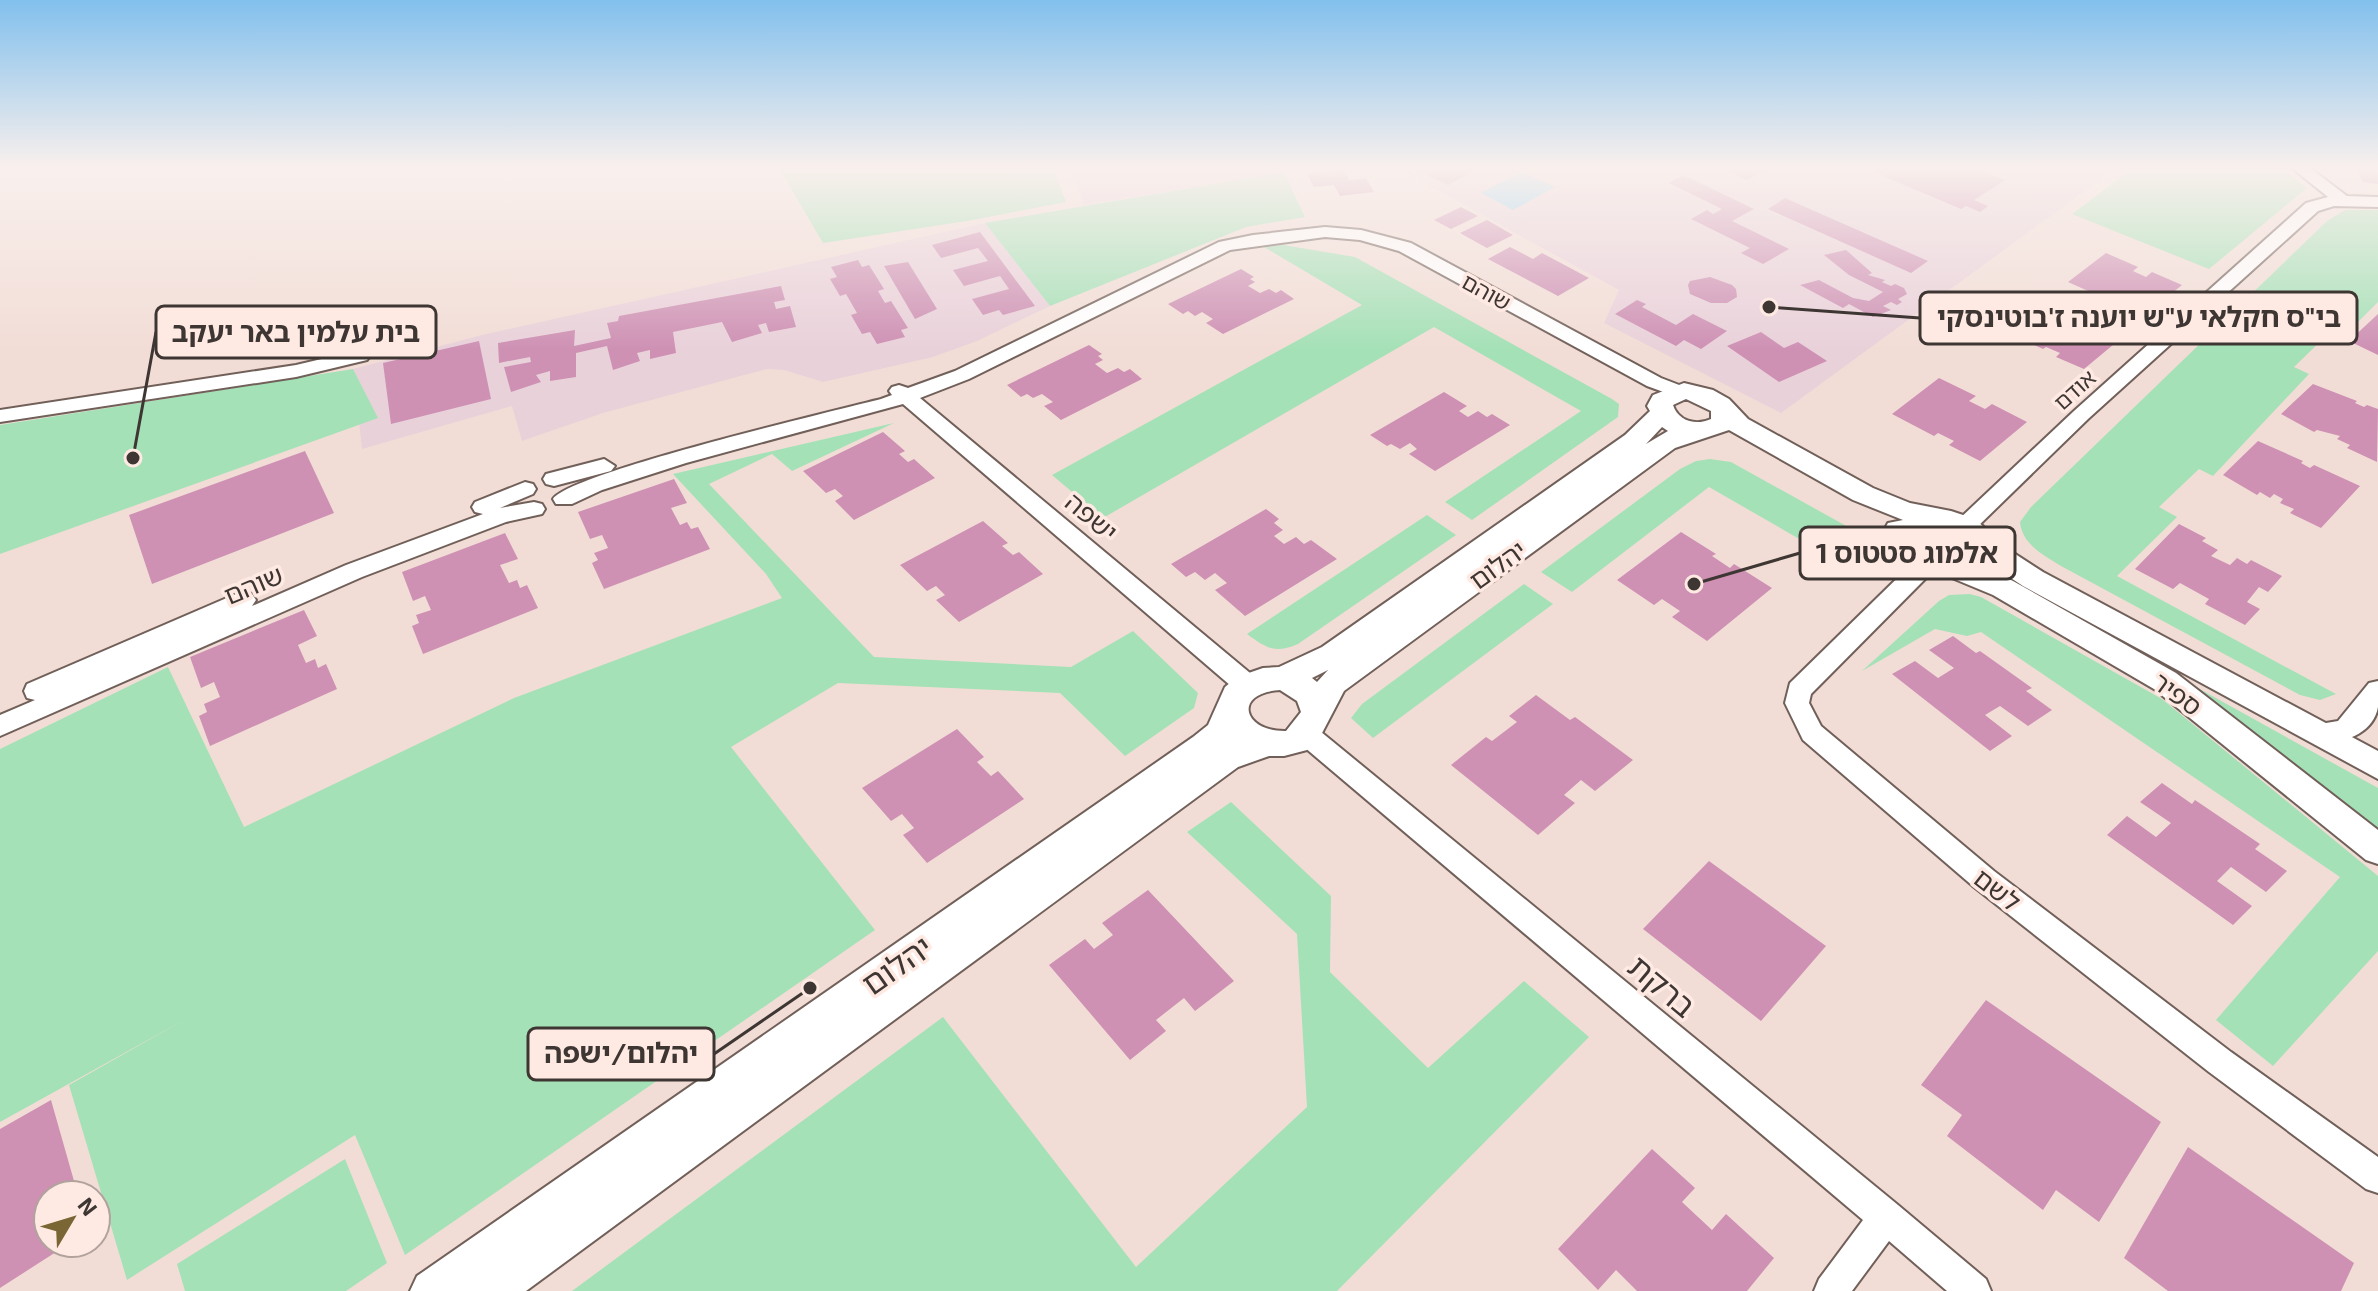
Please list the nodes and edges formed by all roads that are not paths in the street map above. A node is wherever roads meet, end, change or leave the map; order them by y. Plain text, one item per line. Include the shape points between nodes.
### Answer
1 (2288, 228) edge
2 (360, 356) dead end
3 (903, 394) junction
4 (1668, 404) junction
5 (1724, 411) junction
6 (0, 416) edge
7 (1699, 430) junction
8 (529, 499) junction
9 (1963, 530) junction
10 (1934, 557) junction
11 (1282, 679) junction
12 (2378, 690) edge
13 (1240, 698) junction
14 (0, 708) edge
15 (1311, 724) junction
16 (0, 726) edge
17 (2317, 733) junction
18 (1268, 743) junction
19 (2378, 766) edge
20 (2378, 850) edge
21 (2378, 1177) edge
22 (1886, 1217) junction
23 (432, 1291) edge
24 (490, 1291) edge
25 (1831, 1291) edge
26 (1974, 1291) edge

1 - 9 street, אודם via 2081,415
2 - 6 street
3 - 4 street, שוהם via 944,382 1213,251 1281,236 1364,246 1406,261
3 - 8 street, שוהם via 858,412 594,485 559,489 553,506
3 - 13 street, ישפה
4 - 5 street, ספיר via 1704,395
4 - 7 street, ספיר via 1674,424
4 - 11 street, יהלום via 1631,443 1333,655
5 - 7 street, יהלום via 1719,426
5 - 9 street, ספיר via 1739,425 1863,494
7 - 10 street, ספיר via 1769,458 1876,516
7 - 15 street, יהלום via 1666,442 1344,674 1325,692
8 - 14 street, שוהם via 268,589
8 - 16 street, שוהם via 502,515 354,571
9 - 10 street via 1917,522 1910,535
9 - 10 street via 1988,553 1979,565
9 - 17 street, ספיר via 2033,579
10 - 20 street, ספיר via 2003,588 2165,681
10 - 21 street, לשם via 1799,690 1797,703 1812,733 1996,889
11 - 13 street via 1259,680
11 - 15 street via 1311,695
12 - 17 street via 2348,729
13 - 18 street via 1236,722
13 - 23 street, יהלום via 1219,734 1204,746
15 - 18 street via 1291,741
15 - 22 street, ברקת
17 - 19 street, ספיר
18 - 24 street, יהלום via 1227,758
22 - 25 street
22 - 26 street, ברקת

